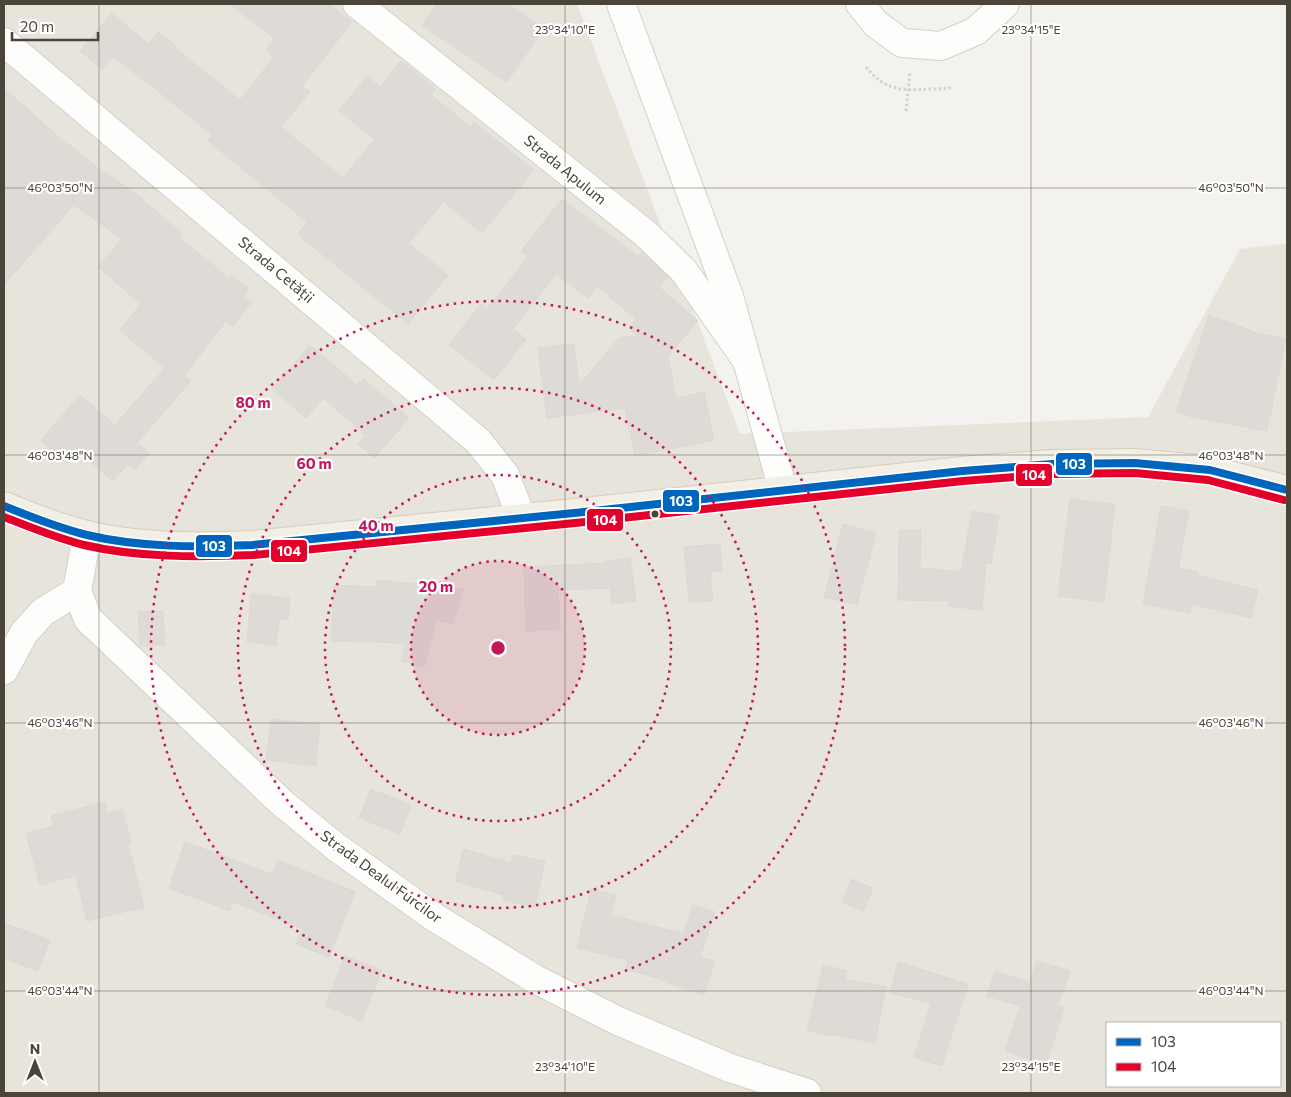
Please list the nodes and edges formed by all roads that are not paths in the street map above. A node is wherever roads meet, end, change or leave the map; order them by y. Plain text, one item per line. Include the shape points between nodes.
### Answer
1 (356, 4) edge
2 (621, 4) edge
3 (860, 4) edge
4 (1005, 4) edge
5 (4, 42) edge
6 (747, 360) junction
7 (783, 490) junction
8 (1287, 490) edge
9 (4, 506) edge
10 (522, 519) junction
11 (88, 535) junction
12 (77, 591) junction
13 (4, 670) edge
14 (805, 1093) edge

1 - 6 street, Strada Apulum via 646,234 684,271
2 - 6 street, Strada Apulum via 729,296
3 - 4 street via 876,24 902,43 941,46 976,31
5 - 10 street, Strada Cetății via 478,440 505,475
6 - 7 street, Strada Apulum
7 - 8 main road via 962,471 1052,464 1125,463 1210,470
7 - 10 main road
9 - 11 main road via 42,522
10 - 11 main road via 213,547 168,546
11 - 12 street
12 - 13 street via 42,612 24,633
12 - 14 street, Strada Dealul Furcilor via 88,619 281,802 336,847 434,917 535,979 618,1021 730,1068

